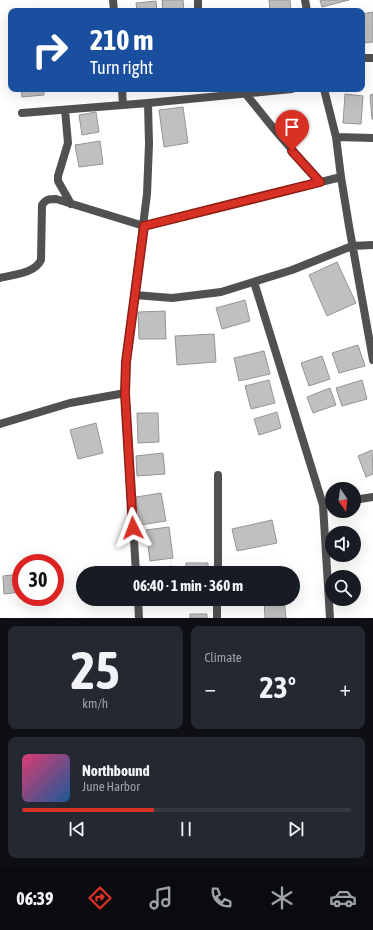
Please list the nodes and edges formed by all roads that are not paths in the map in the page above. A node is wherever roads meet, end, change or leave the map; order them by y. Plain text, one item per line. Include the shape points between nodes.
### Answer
1 (122, 92) edge
2 (257, 92) edge
3 (325, 92) edge
4 (204, 93) edge
5 (245, 93) junction
6 (148, 103) junction
7 (123, 105) junction
8 (65, 110) junction
9 (22, 113) dead end
10 (336, 137) junction
11 (373, 138) edge
12 (341, 177) junction
13 (320, 182) junction
14 (71, 204) junction
15 (144, 226) junction
16 (373, 245) edge
17 (352, 246) junction
18 (0, 278) edge
19 (254, 282) junction
20 (135, 295) junction
21 (373, 360) edge
22 (125, 393) junction
23 (0, 424) edge
24 (218, 475) dead end
25 (373, 497) edge
26 (361, 499) edge
27 (323, 505) joint
28 (136, 566) edge
29 (218, 566) edge
30 (138, 606) edge
31 (217, 606) edge
32 (139, 618) edge
33 (217, 618) edge
34 (330, 618) edge

1 - 7 street
2 - 5 street
3 - 10 street
4 - 5 street
4 - 6 street
5 - 13 street
6 - 7 street
6 - 15 street via 149,144
7 - 8 street
8 - 9 street
8 - 14 street via 68,142 58,181
10 - 11 street
10 - 12 street
12 - 13 street
12 - 17 street
13 - 15 street
14 - 15 street
14 - 18 street via 56,199 45,201 42,205 41,260 38,266
15 - 20 street
16 - 17 street
17 - 19 street
17 - 21 street
19 - 20 street via 221,292 172,298
19 - 27 street
20 - 22 street via 126,362
22 - 23 street via 70,403
22 - 28 street
24 - 29 street
25 - 26 street
27 - 34 street
30 - 32 street
31 - 33 street

